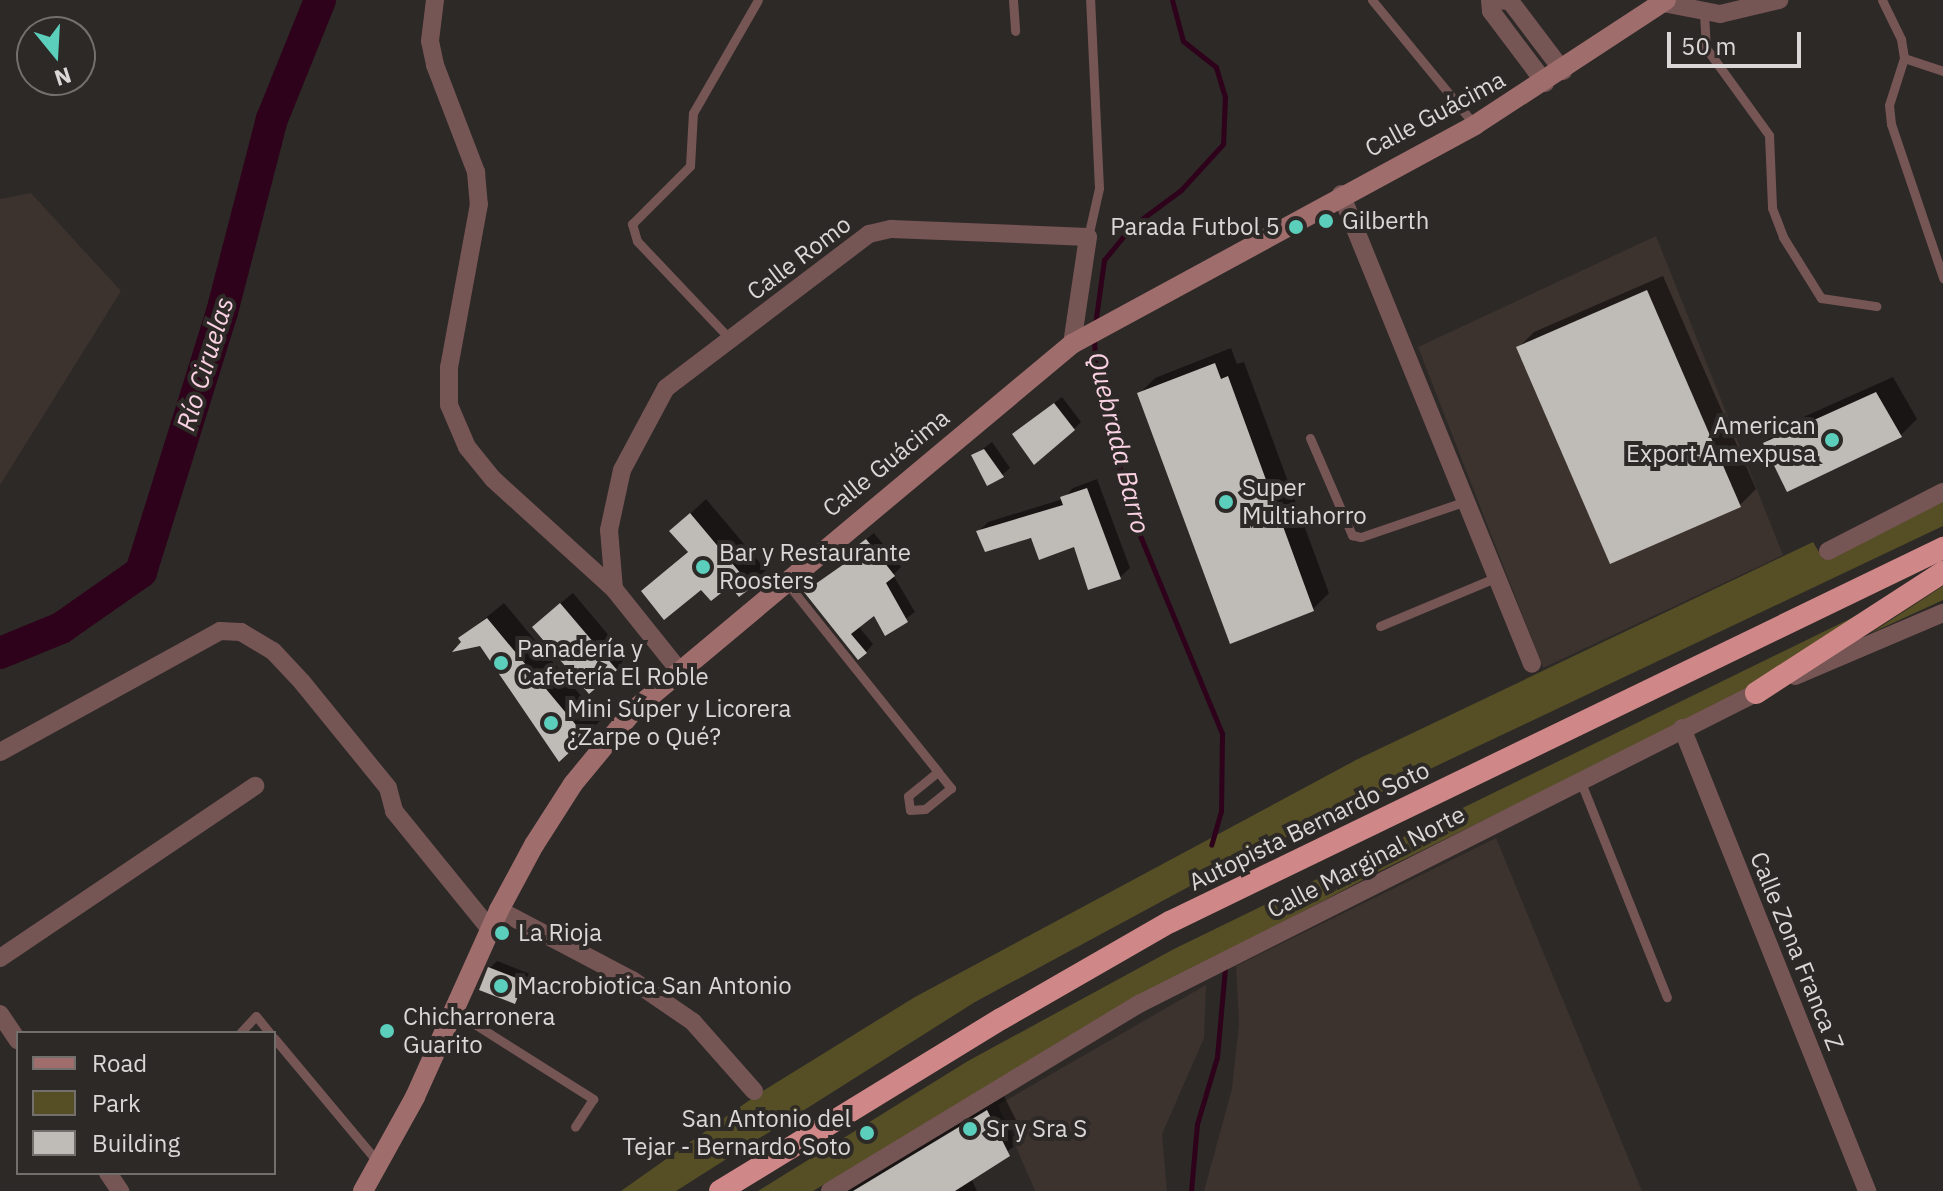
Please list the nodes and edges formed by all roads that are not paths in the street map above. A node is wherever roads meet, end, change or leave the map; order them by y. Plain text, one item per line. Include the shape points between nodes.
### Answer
1 (435, 0) edge
2 (758, 0) edge
3 (1013, 0) edge
4 (1090, 0) edge
5 (1372, 0) edge
6 (1490, 0) edge
7 (1779, 0) edge
8 (1882, 0) edge
9 (1665, 2) edge
10 (1704, 12) junction
11 (1015, 31) dead end
12 (1904, 58) junction
13 (1563, 71) junction
14 (1943, 71) edge
15 (1545, 83) junction
16 (1475, 125) junction
17 (1341, 194) junction
18 (1088, 237) junction
19 (1943, 278) edge
20 (1876, 306) dead end
21 (730, 339) junction
22 (1078, 341) junction
23 (1310, 438) dead end
24 (1943, 492) edge
25 (1466, 501) junction
26 (1943, 548) edge
27 (1828, 551) dead end
28 (1943, 572) edge
29 (1497, 577) junction
30 (785, 580) junction
31 (614, 589) junction
32 (1943, 613) edge
33 (1380, 626) dead end
34 (1532, 664) dead end
35 (678, 669) junction
36 (1756, 693) junction
37 (1682, 728) junction
38 (0, 752) edge
39 (938, 772) junction
40 (1580, 780) junction
41 (255, 786) dead end
42 (491, 927) junction
43 (0, 958) edge
44 (1667, 997) dead end
45 (454, 1011) junction
46 (0, 1014) edge
47 (242, 1031) edge
48 (268, 1031) edge
49 (16, 1038) edge
50 (276, 1040) edge
51 (754, 1091) dead end
52 (575, 1127) dead end
53 (379, 1164) junction
54 (363, 1191) edge
55 (720, 1191) edge
56 (830, 1191) edge
57 (1867, 1191) edge

1 - 31 street via 430,41 435,65 476,172 479,204 449,368 449,405 467,447 493,479
2 - 21 lane via 693,113 690,166 632,224 637,241
3 - 11 lane
4 - 18 lane via 1099,188
5 - 16 lane
6 - 13 street via 1510,1
6 - 15 street via 1491,11
7 - 10 street via 1743,11
8 - 12 lane
9 - 10 street
9 - 13 main road, Calle Guácima
10 - 20 lane via 1706,48 1769,135 1772,208 1783,237 1821,298
12 - 14 lane
12 - 19 lane via 1889,105 1891,124
13 - 15 main road, Calle Guácima
15 - 16 main road, Calle Guácima
16 - 17 main road, Calle Guácima
17 - 22 main road, Calle Guácima
17 - 25 street
18 - 21 street, Calle Romo via 891,229 869,234
18 - 22 street
21 - 31 street, Calle Romo via 666,388 642,426 622,470 609,530
22 - 30 main road, Calle Guácima
23 - 25 lane via 1352,535 1361,537
24 - 27 street
25 - 29 street
26 - 55 highway, Autopista Bernardo Soto via 1170,922
28 - 36 highway
29 - 33 lane
29 - 34 street
30 - 35 main road, Calle Guácima
30 - 39 lane
31 - 35 street
32 - 36 street, Calle Marginal Norte
35 - 42 main road, Calle Guácima via 634,710 573,784
36 - 37 street, Calle Marginal Norte
37 - 40 street, Calle Marginal Norte
37 - 57 street, Calle Zona Franca Z
38 - 42 street via 230,628 273,651 302,682 388,788 394,811 440,871
39 - 39 lane via 908,796 910,810 925,809 951,788
40 - 44 lane
40 - 56 street, Calle Marginal Norte via 1141,1003
41 - 43 street
42 - 45 main road, Calle Guácima
42 - 51 street via 632,980 693,1022
45 - 52 lane via 593,1099
45 - 53 main road, Calle Guácima
46 - 49 street
47 - 48 lane via 256,1016
50 - 53 lane
53 - 54 main road, Calle Guácima

